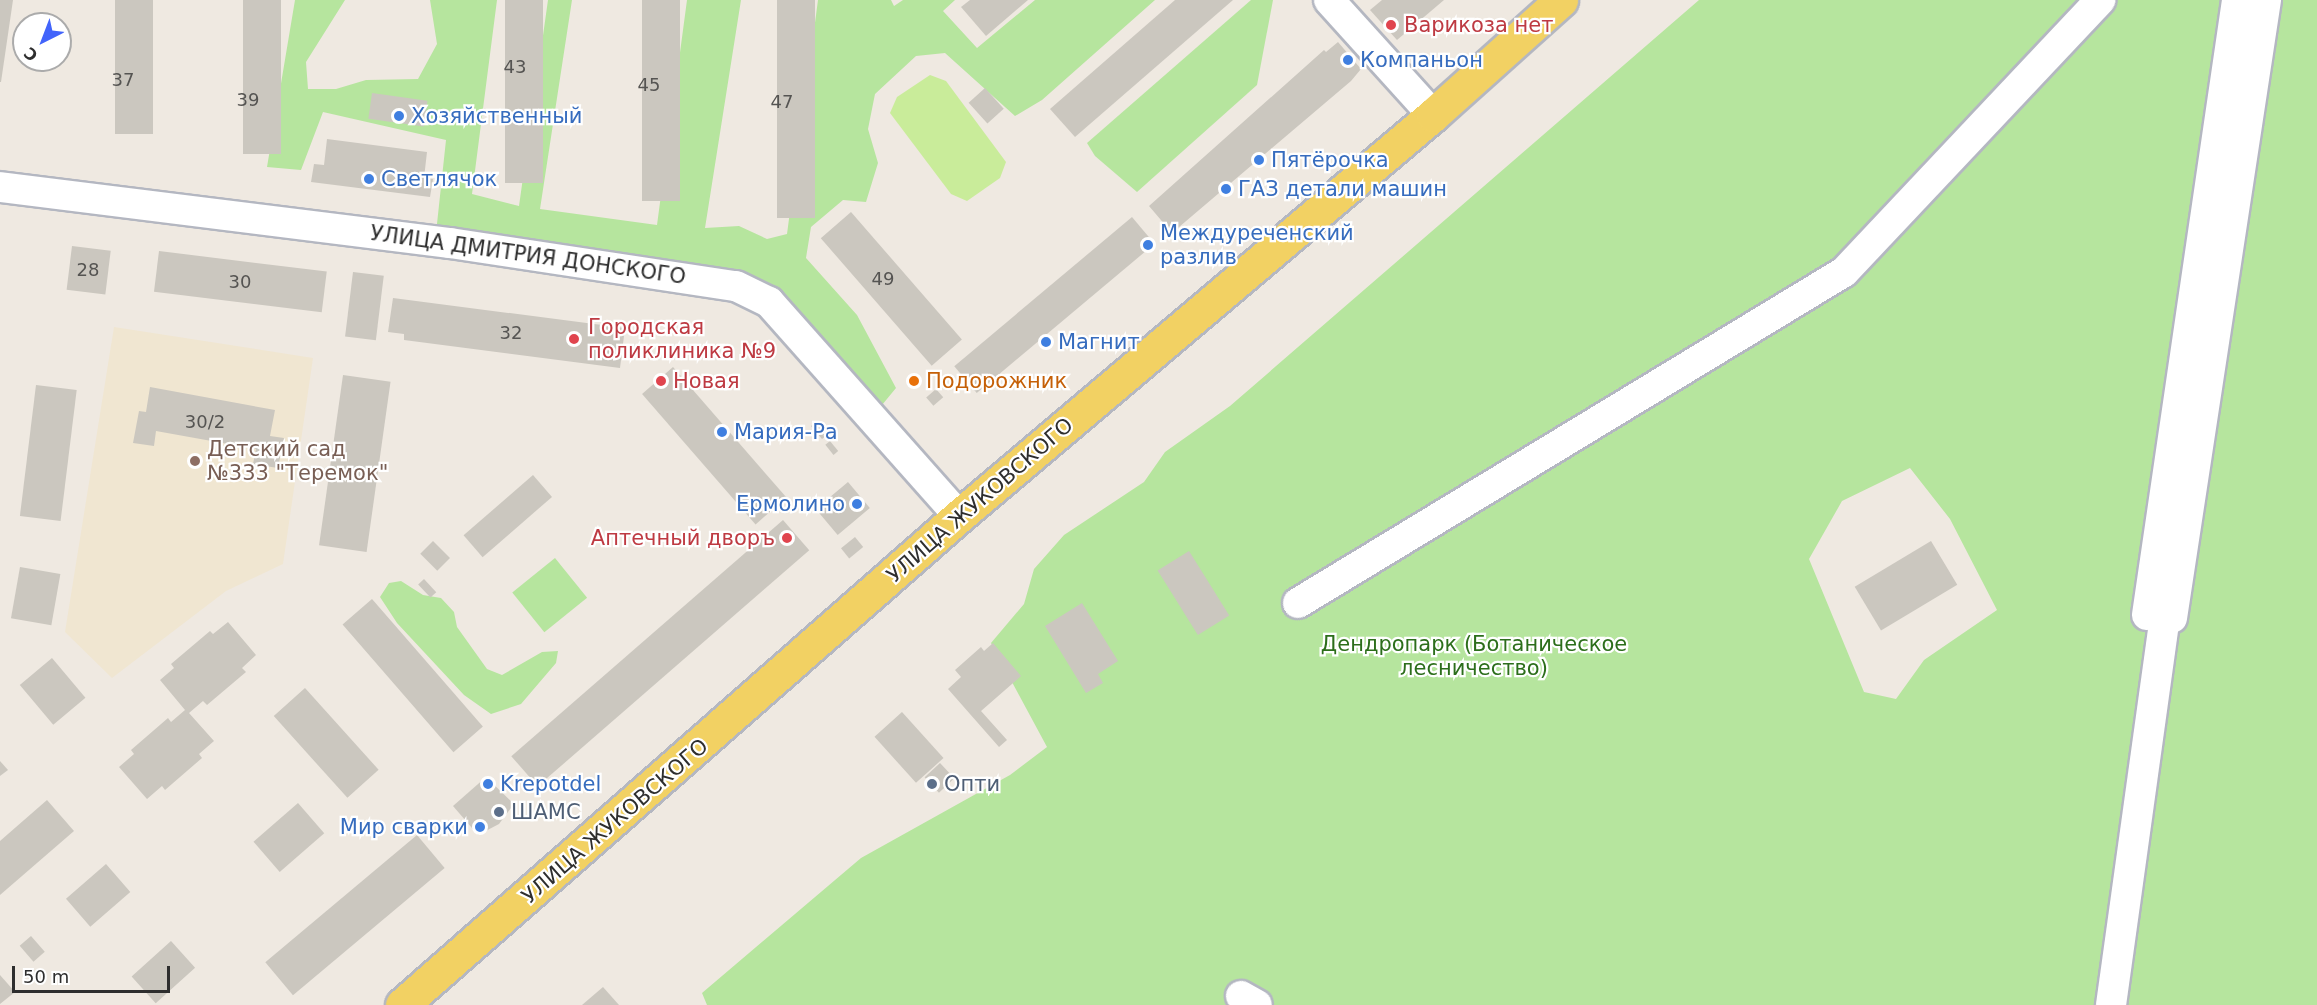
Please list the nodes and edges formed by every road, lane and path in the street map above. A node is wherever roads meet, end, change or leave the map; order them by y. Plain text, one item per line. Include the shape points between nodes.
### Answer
1 (1329, 0) edge
2 (1561, 0) edge
3 (2100, 0) edge
4 (2237, 0) edge
5 (2266, 0) edge
6 (1433, 115) junction
7 (0, 187) edge
8 (959, 516) junction
9 (1298, 603) dead end
10 (2162, 617) junction
11 (402, 1005) edge
12 (2111, 1005) edge

1 - 6 street
2 - 6 main road, УЛИЦА ЖУКОВСКОГО
3 - 9 street via 1844,272
4 - 10 street
5 - 10 street
6 - 8 main road, УЛИЦА ЖУКОВСКОГО
7 - 8 street, УЛИЦА ДМИТРИЯ ДОНСКОГО via 450,243 736,286 769,302
8 - 11 main road, УЛИЦА ЖУКОВСКОГО
10 - 12 street

